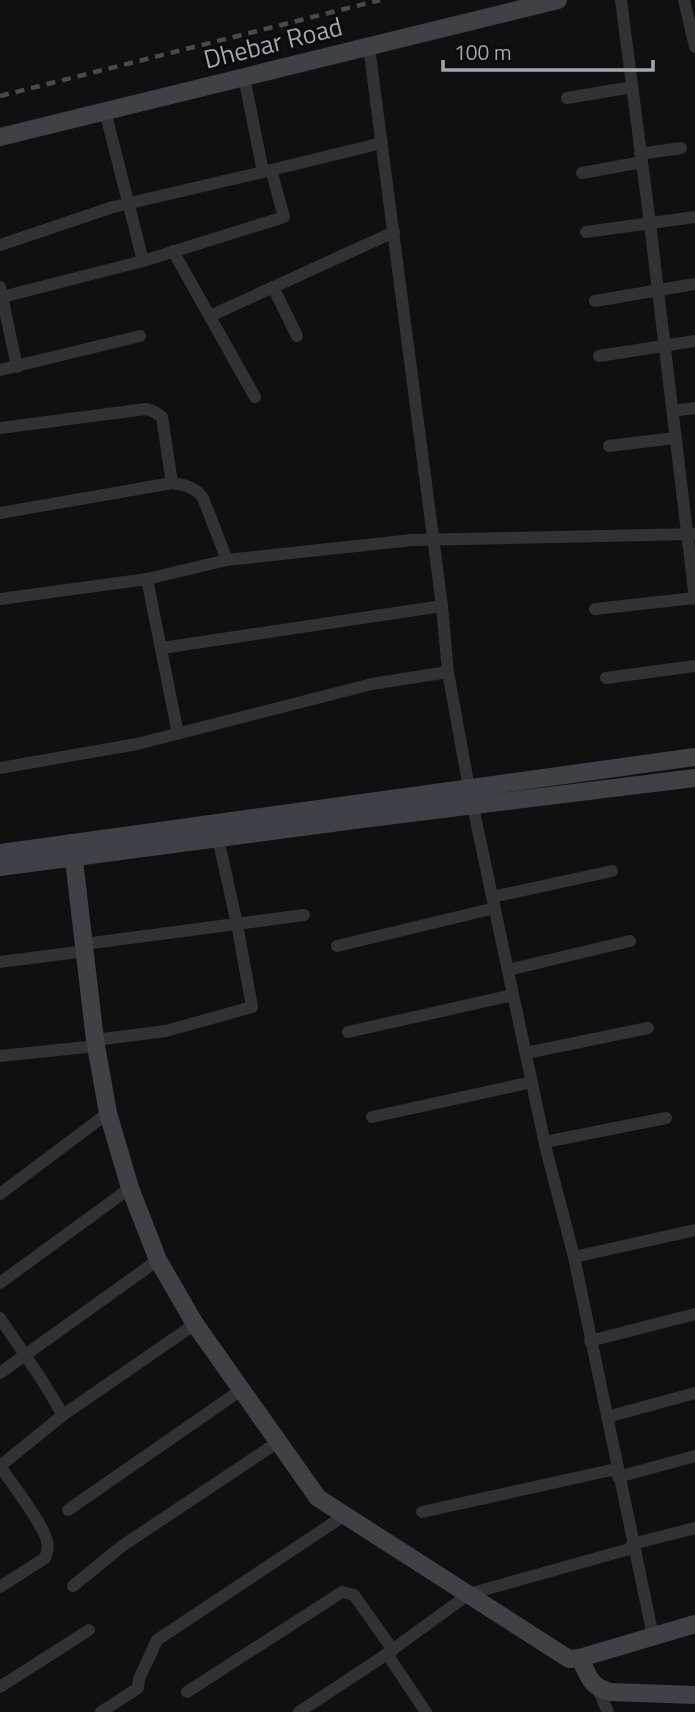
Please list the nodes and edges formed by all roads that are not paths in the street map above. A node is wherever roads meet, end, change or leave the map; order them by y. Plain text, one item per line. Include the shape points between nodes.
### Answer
1 (558, 0) edge
2 (621, 0) edge
3 (684, 0) edge
4 (369, 47) junction
5 (695, 47) edge
6 (244, 78) junction
7 (632, 87) junction
8 (567, 98) dead end
9 (105, 111) junction
10 (0, 137) edge
11 (382, 143) junction
12 (681, 148) dead end
13 (641, 158) junction
14 (267, 171) junction
15 (582, 173) dead end
16 (128, 205) junction
17 (695, 216) edge
18 (650, 223) junction
19 (394, 232) junction
20 (586, 232) dead end
21 (0, 246) edge
22 (173, 251) junction
23 (143, 261) junction
24 (695, 284) edge
25 (273, 288) junction
26 (658, 290) junction
27 (1, 292) edge
28 (595, 301) dead end
29 (210, 316) junction
30 (4, 329) edge
31 (140, 336) dead end
32 (297, 336) dead end
33 (695, 341) edge
34 (665, 345) junction
35 (599, 356) dead end
36 (17, 367) junction
37 (0, 370) edge
38 (255, 397) dead end
39 (695, 408) edge
40 (673, 411) junction
41 (0, 428) edge
42 (675, 438) junction
43 (609, 446) dead end
44 (695, 473) edge
45 (680, 475) junction
46 (172, 483) junction
47 (0, 513) edge
48 (691, 534) edge
49 (432, 540) junction
50 (227, 560) junction
51 (147, 579) junction
52 (695, 598) edge
53 (0, 599) edge
54 (442, 606) junction
55 (594, 609) dead end
56 (162, 648) junction
57 (695, 666) edge
58 (448, 672) junction
59 (607, 678) dead end
60 (177, 734) junction
61 (695, 757) edge
62 (0, 768) edge
63 (695, 778) edge
64 (469, 788) junction
65 (474, 806) junction
66 (218, 838) junction
67 (73, 850) junction
68 (0, 853) edge
69 (0, 867) edge
70 (611, 871) dead end
71 (493, 902) junction
72 (304, 915) dead end
73 (237, 924) junction
74 (630, 941) dead end
75 (337, 946) dead end
76 (84, 948) junction
77 (0, 962) edge
78 (508, 970) junction
79 (513, 995) junction
80 (648, 1028) dead end
81 (348, 1032) dead end
82 (96, 1043) junction
83 (526, 1053) junction
84 (0, 1056) edge
85 (532, 1082) junction
86 (108, 1113) junction
87 (372, 1117) dead end
88 (666, 1118) dead end
89 (545, 1142) junction
90 (130, 1188) junction
91 (0, 1194) edge
92 (695, 1230) edge
93 (574, 1257) junction
94 (159, 1260) junction
95 (0, 1283) edge
96 (695, 1314) edge
97 (0, 1318) edge
98 (195, 1324) junction
99 (590, 1341) junction
100 (25, 1354) junction
101 (0, 1373) edge
102 (241, 1390) junction
103 (695, 1393) edge
104 (63, 1415) junction
105 (607, 1417) junction
106 (278, 1443) junction
107 (695, 1456) edge
108 (0, 1466) edge
109 (617, 1473) junction
110 (68, 1510) dead end
111 (422, 1512) dead end
112 (345, 1514) junction
113 (695, 1528) edge
114 (633, 1546) junction
115 (72, 1586) dead end
116 (0, 1587) edge
117 (469, 1594) junction
118 (695, 1624) edge
119 (89, 1630) dead end
120 (653, 1636) junction
121 (390, 1652) junction
122 (580, 1658) junction
123 (0, 1687) edge
124 (598, 1689) junction
125 (187, 1692) dead end
126 (695, 1695) edge
127 (101, 1712) edge
128 (299, 1712) edge
129 (426, 1712) edge
130 (608, 1712) edge

1 - 4 street, Dhebar Road
2 - 7 street
3 - 5 street
4 - 6 street, Dhebar Road
4 - 11 street
6 - 9 street, Dhebar Road
6 - 14 street
7 - 8 street
7 - 13 street
9 - 10 street, Dhebar Road
9 - 16 street
11 - 14 street
11 - 19 street
12 - 13 street
13 - 15 street
13 - 18 street
14 - 16 street
14 - 22 street via 284,217
16 - 21 street
16 - 23 street
17 - 18 street
18 - 20 street
18 - 26 street
19 - 25 street
19 - 49 street
22 - 23 street
22 - 29 street
23 - 27 street
24 - 26 street
25 - 29 street
25 - 32 street
26 - 28 street
26 - 34 street
27 - 30 street
29 - 38 street
30 - 36 street
31 - 36 street
33 - 34 street
34 - 35 street
34 - 40 street
36 - 37 street
39 - 40 street
40 - 42 street
41 - 46 street via 146,409 162,417
42 - 43 street
42 - 45 street
44 - 45 street
45 - 48 street
46 - 47 street
46 - 50 street via 186,485 203,498
48 - 49 street
48 - 52 street
49 - 50 street
49 - 54 street
50 - 51 street
51 - 53 street
51 - 56 street
52 - 55 street
54 - 56 street
54 - 58 street
56 - 60 street
57 - 59 street
58 - 60 street via 372,684
58 - 64 street
60 - 62 street
61 - 64 street
63 - 65 street
64 - 65 street
64 - 67 street
65 - 66 street
65 - 71 street
66 - 67 street
66 - 73 street
67 - 68 street
67 - 69 street
67 - 76 street
70 - 71 street
71 - 75 street
71 - 78 street
72 - 73 street
73 - 76 street
73 - 82 street via 252,1007 166,1031
74 - 78 street
76 - 77 street
76 - 82 street
78 - 79 street
79 - 81 street
79 - 83 street
80 - 83 street
82 - 84 street
82 - 86 street
83 - 85 street
85 - 87 street
85 - 89 street
86 - 90 street
86 - 91 street
88 - 89 street
89 - 93 street
90 - 94 street
90 - 95 street
92 - 93 street
93 - 99 street
94 - 98 street
94 - 100 street
96 - 99 street
97 - 100 street
98 - 102 street
98 - 104 street
99 - 105 street
100 - 101 street
100 - 104 street
102 - 106 street
102 - 110 street
103 - 105 street
104 - 108 street
105 - 109 street
106 - 112 street via 318,1499
106 - 115 street via 122,1546
107 - 109 street
108 - 116 street via 41,1528 48,1550 45,1558
109 - 111 street
109 - 114 street
112 - 117 street
112 - 127 street via 157,1640 138,1688
113 - 114 street
114 - 117 street
114 - 120 street
117 - 121 street
117 - 122 street via 561,1656
118 - 120 street
119 - 123 street
120 - 122 street
121 - 125 street via 354,1595 342,1592
121 - 128 street
121 - 129 street
122 - 124 street
124 - 126 street
124 - 130 street

